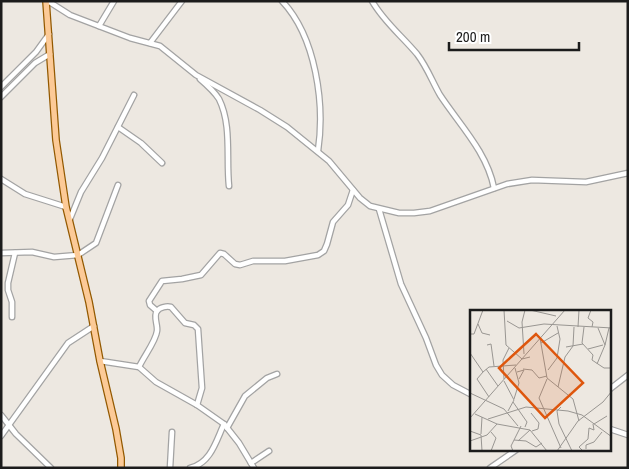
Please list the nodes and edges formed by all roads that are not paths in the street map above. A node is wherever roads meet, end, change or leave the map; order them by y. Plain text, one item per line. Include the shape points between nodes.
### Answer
1 (47, 1) edge
2 (114, 1) edge
3 (182, 1) edge
4 (282, 1) edge
5 (372, 1) edge
6 (99, 26) junction
7 (49, 34) junction
8 (150, 43) junction
9 (50, 54) junction
10 (196, 75) junction
11 (9, 80) junction
12 (14, 84) junction
13 (1, 87) edge
14 (134, 94) dead end
15 (1, 98) edge
16 (118, 128) junction
17 (318, 152) junction
18 (162, 163) dead end
19 (628, 173) edge
20 (1, 179) edge
21 (118, 185) dead end
22 (229, 186) dead end
23 (494, 188) junction
24 (353, 190) junction
25 (66, 207) junction
26 (379, 209) junction
27 (69, 220) junction
28 (1, 253) edge
29 (15, 253) junction
30 (78, 255) junction
31 (157, 311) junction
32 (12, 317) dead end
33 (94, 326) junction
34 (100, 361) junction
35 (139, 367) junction
36 (277, 374) dead end
37 (628, 375) edge
38 (612, 387) edge
39 (470, 393) edge
40 (197, 405) junction
41 (1, 415) edge
42 (9, 424) junction
43 (225, 426) junction
44 (612, 430) edge
45 (172, 432) dead end
46 (628, 435) edge
47 (1, 436) edge
48 (269, 451) dead end
49 (513, 452) edge
50 (253, 465) edge
51 (51, 468) edge
52 (121, 468) edge
53 (170, 468) edge
54 (190, 468) edge
55 (490, 468) edge

1 - 6 street via 70,16
1 - 7 main road
2 - 6 street
3 - 8 street
4 - 17 street via 292,12 310,52 319,102
5 - 23 street via 422,61 478,149
6 - 8 street
7 - 9 main road
7 - 11 street
8 - 10 street via 160,46
9 - 12 street via 35,63
9 - 25 main road via 56,140
10 - 17 street via 275,120
10 - 22 street via 213,91 221,105 226,128
11 - 12 street
11 - 13 street
12 - 15 street
14 - 16 street
16 - 18 street via 141,143
16 - 27 street
17 - 24 street
19 - 23 street via 586,182 532,180
20 - 25 street via 25,194
21 - 30 street via 96,243
23 - 26 street via 430,211 414,213
24 - 26 street via 363,202
24 - 31 street via 348,205 333,222 324,251 318,255 240,265 220,253 201,275 162,281 149,301
25 - 27 main road
26 - 39 street via 401,284 436,365 453,385
27 - 30 main road
28 - 29 street
29 - 30 street via 32,252 54,257
29 - 32 street via 8,283
30 - 33 main road
31 - 35 street via 155,338
31 - 40 street via 172,307 186,323 198,329 202,388
33 - 34 main road
33 - 42 street via 68,343
34 - 35 street
34 - 52 main road via 116,429
35 - 40 street via 156,382
36 - 43 street via 245,396
37 - 38 street
40 - 43 street
41 - 42 street
42 - 47 street
42 - 51 street
43 - 50 street
43 - 54 street via 204,462
44 - 46 street
45 - 53 street
48 - 50 street
49 - 55 street

